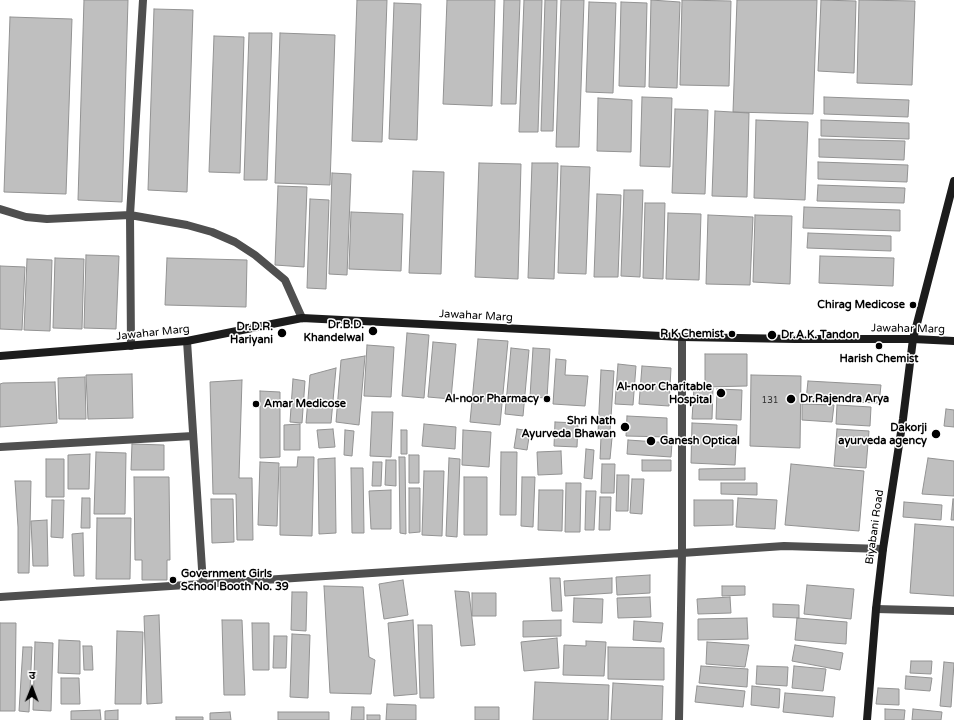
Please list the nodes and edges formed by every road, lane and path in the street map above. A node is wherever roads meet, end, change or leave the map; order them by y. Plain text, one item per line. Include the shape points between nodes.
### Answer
1 (144, 0) edge
2 (954, 181) edge
3 (0, 209) edge
4 (130, 215) junction
5 (302, 318) junction
6 (682, 337) junction
7 (913, 339) junction
8 (187, 341) junction
9 (954, 341) edge
10 (132, 346) junction
11 (0, 356) edge
12 (193, 436) junction
13 (0, 447) edge
14 (883, 549) junction
15 (682, 553) junction
16 (203, 584) junction
17 (0, 597) edge
18 (876, 609) junction
19 (954, 611) edge
20 (679, 720) edge
21 (867, 720) edge

1 - 4 street
2 - 7 main road, Biyabani Road
3 - 4 street via 26,217 47,219
4 - 5 street via 187,225 235,242 285,280
4 - 10 street
5 - 6 main road, Jawahar Marg
5 - 8 main road, Jawahar Marg
6 - 7 main road, Jawahar Marg
6 - 15 street
7 - 9 main road, Jawahar Marg
7 - 14 main road, Biyabani Road
8 - 10 main road, Jawahar Marg
8 - 12 street
10 - 11 main road, Jawahar Marg
12 - 13 street
12 - 16 street
14 - 15 street via 784,546
14 - 18 main road, Biyabani Road
15 - 16 street
15 - 20 street
16 - 17 street
18 - 19 street
18 - 21 main road, Biyabani Road

